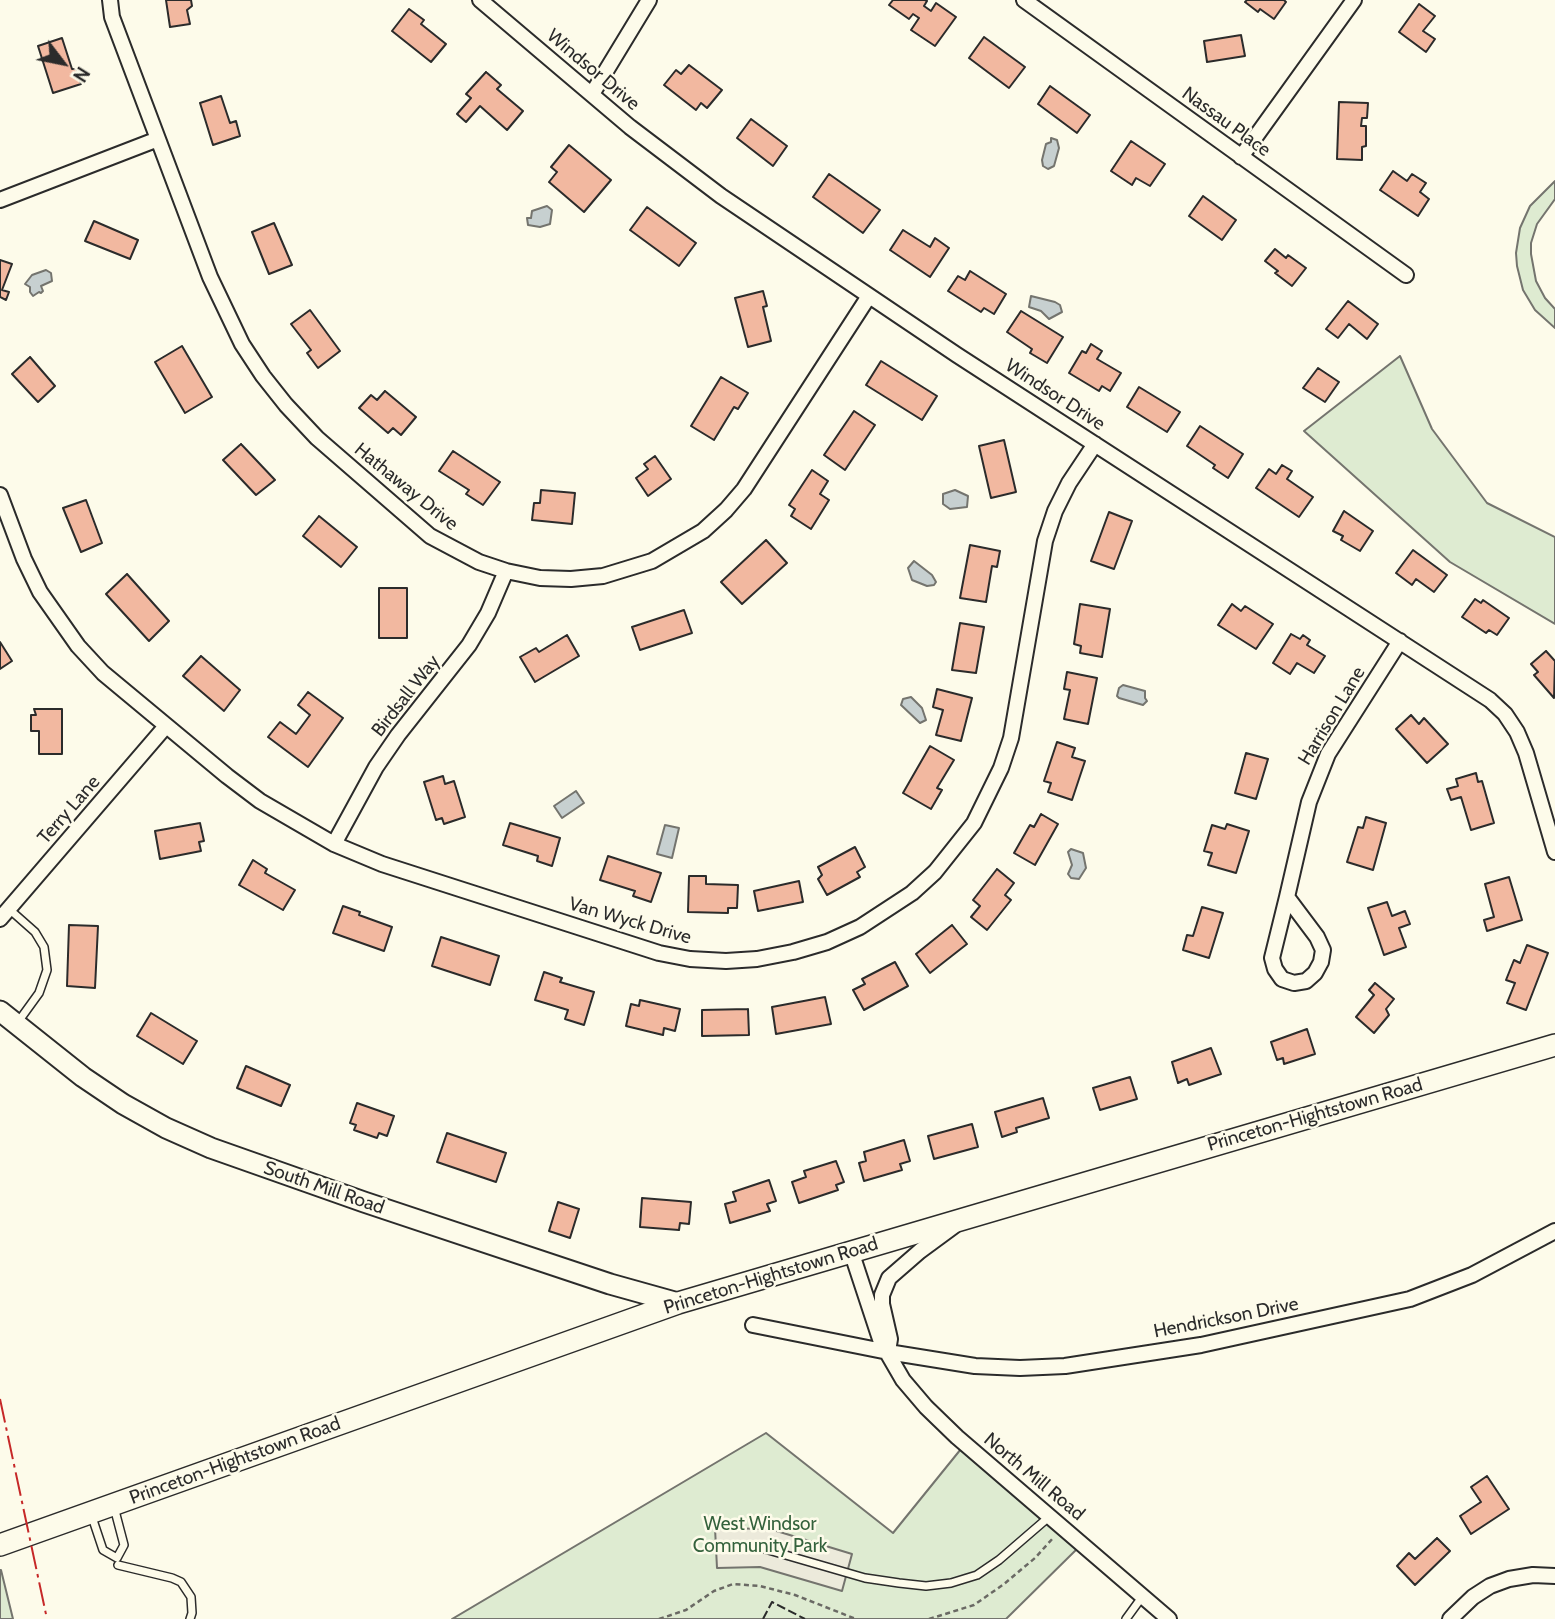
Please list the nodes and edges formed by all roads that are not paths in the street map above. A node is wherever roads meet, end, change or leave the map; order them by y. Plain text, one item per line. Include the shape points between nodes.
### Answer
1 (110, 0) edge
2 (480, 0) edge
3 (649, 0) edge
4 (1024, 0) edge
5 (1354, 0) edge
6 (592, 94) junction
7 (158, 139) junction
8 (1241, 158) junction
9 (0, 200) edge
10 (1406, 275) dead end
11 (869, 296) junction
12 (1095, 444) junction
13 (0, 495) edge
14 (506, 572) junction
15 (1400, 641) junction
16 (166, 726) junction
17 (334, 844) junction
18 (1555, 852) edge
19 (1287, 897) junction
20 (5, 914) edge
21 (0, 1011) edge
22 (16, 1024) junction
23 (1555, 1045) edge
24 (963, 1219) junction
25 (1555, 1231) edge
26 (851, 1251) junction
27 (678, 1303) junction
28 (753, 1325) dead end
29 (888, 1352) junction
30 (114, 1504) junction
31 (91, 1513) junction
32 (1050, 1516) junction
33 (0, 1545) edge
34 (731, 1547) dead end
35 (118, 1565) dead end
36 (1555, 1576) edge
37 (1143, 1596) junction
38 (190, 1619) edge
39 (1126, 1619) edge
40 (1169, 1619) edge
41 (1450, 1619) edge

1 - 7 street, Hathaway Drive via 112,17
2 - 6 street, Windsor Drive
3 - 6 street
4 - 8 street, Nassau Place
5 - 8 street
6 - 11 street, Windsor Drive via 721,196
7 - 9 street
7 - 14 street, Hathaway Drive via 225,310 262,376 317,438 430,536
8 - 10 street, Nassau Place
11 - 12 street, Windsor Drive
11 - 14 street, Hathaway Drive via 744,489 703,531 652,561 603,576 540,578
12 - 15 street, Windsor Drive
12 - 17 street, Van Wyck Drive via 1069,483 1045,541 1011,738 989,796 935,872 860,927 793,952 747,959 690,959 382,864
13 - 16 street, Van Wyck Drive via 24,559 56,617 103,673
14 - 17 street, Birdsall Way via 469,645 376,767
15 - 18 street, Windsor Drive via 1505,714 1526,753
15 - 19 street, Harrison Lane via 1324,763 1309,802
16 - 17 street, Van Wyck Drive via 260,801
16 - 20 street, Terry Lane
19 - 19 street, Harrison Lane via 1272,958 1282,979 1306,981 1315,973 1323,950
20 - 22 lane via 35,932 44,947 47,970 39,993
21 - 22 main road, South Mill Road
22 - 27 main road, South Mill Road via 123,1104 211,1148
23 - 24 main road, Princeton-Hightstown Road
24 - 26 main road, Princeton-Hightstown Road
24 - 29 street, North Mill Road via 889,1278 882,1295
25 - 29 street, Hendrickson Drive via 1472,1275 1410,1299 1201,1345 1065,1366 1020,1368
26 - 27 main road, Princeton-Hightstown Road
26 - 29 street, North Mill Road via 878,1335
27 - 30 main road, Princeton-Hightstown Road
28 - 29 street
29 - 32 street, North Mill Road via 903,1380 926,1407
30 - 31 main road, Princeton-Hightstown Road
30 - 31 lane via 124,1545 117,1558 103,1550
31 - 33 main road, Princeton-Hightstown Road
32 - 34 lane via 976,1575 926,1586 877,1580 758,1548
32 - 37 street, North Mill Road
35 - 38 lane via 181,1582 191,1597
36 - 41 street via 1521,1577 1490,1586
37 - 39 lane
37 - 40 street, North Mill Road

